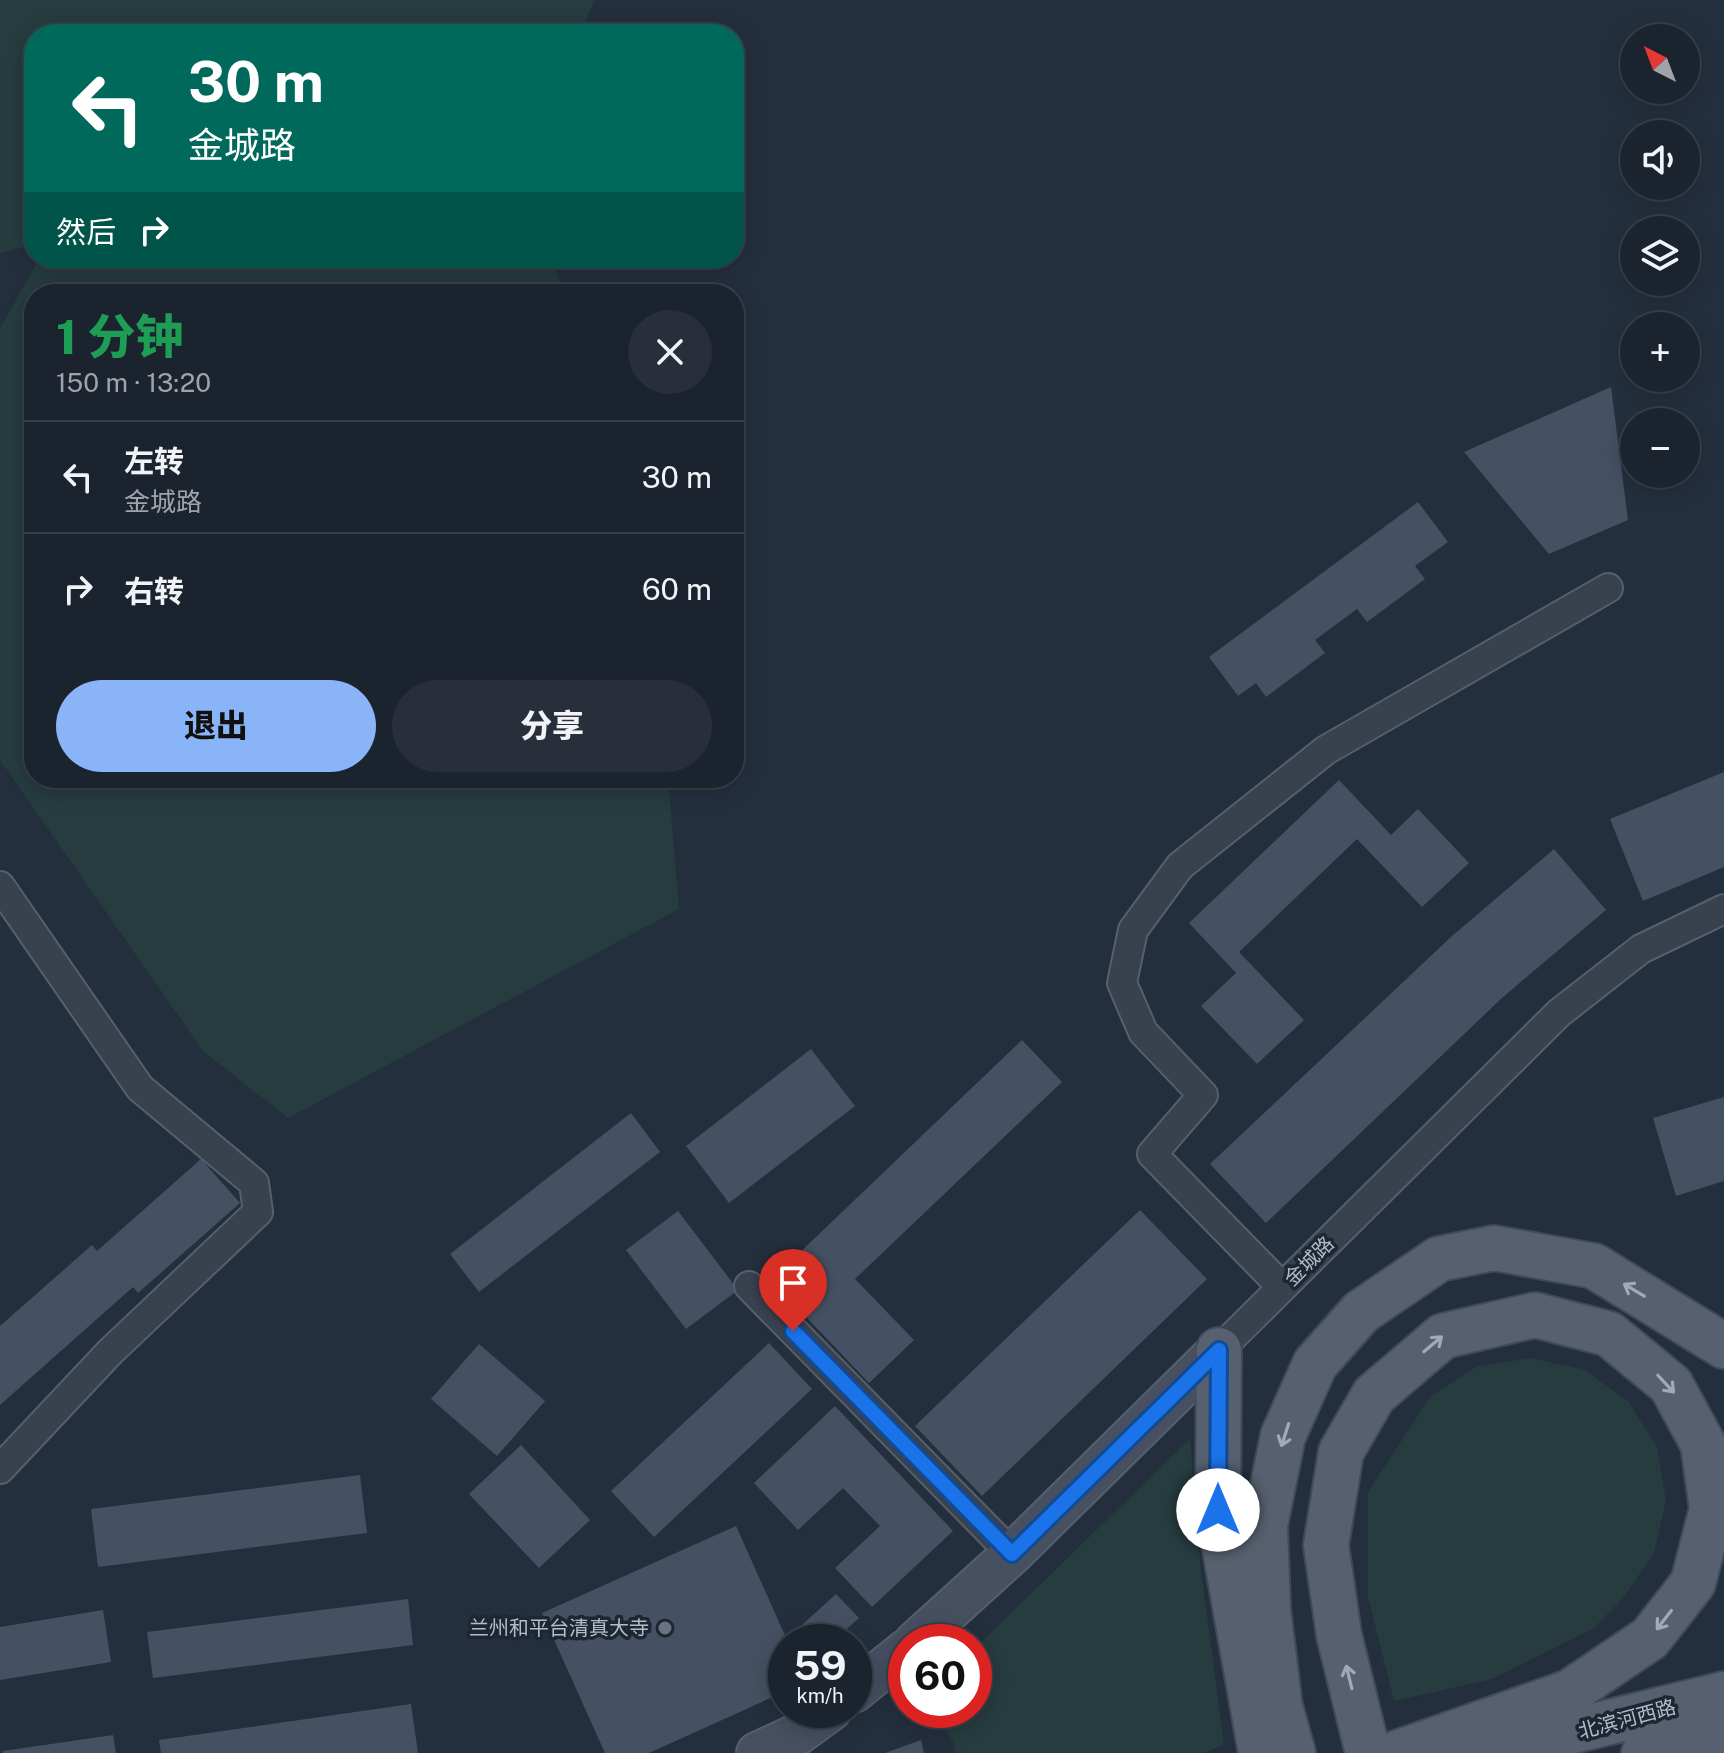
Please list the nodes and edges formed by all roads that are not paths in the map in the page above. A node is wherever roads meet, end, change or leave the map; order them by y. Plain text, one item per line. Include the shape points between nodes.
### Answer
1 (1608, 588) dead end
2 (0, 886) edge
3 (1724, 909) edge
4 (749, 1286) dead end
5 (1282, 1287) junction
6 (1724, 1346) edge
7 (1219, 1350) junction
8 (0, 1469) edge
9 (1012, 1554) junction
10 (935, 1624) edge
11 (888, 1665) edge
12 (872, 1677) edge
13 (1724, 1694) edge
14 (806, 1728) edge
15 (1724, 1735) edge
16 (757, 1753) edge
17 (1261, 1753) edge
18 (1293, 1753) edge
19 (1368, 1753) edge
20 (1397, 1753) edge
21 (1483, 1753) edge
22 (1644, 1753) edge

1 - 5 street via 1326,750 1180,866 1133,930 1122,983 1143,1032 1203,1095 1152,1154
2 - 8 street via 140,1088 254,1183 258,1212 110,1352
3 - 5 street, 金城路 via 1641,949 1559,1013
4 - 9 street
5 - 7 street, 金城路
6 -> 18 main road via 1594,1266 1494,1248 1439,1259 1361,1312 1315,1364 1283,1436 1265,1525 1268,1610 1280,1707
7 - 9 street, 金城路
7 - 17 main road via 1218,1510
9 - 10 street, 金城路
11 - 12 street
13 - 21 main road, 北滨河西路
14 - 16 street
15 - 22 main road
19 -> 20 main road via 1339,1635 1326,1545 1341,1452 1374,1395 1443,1336 1535,1315 1609,1334 1671,1385 1703,1444 1712,1509 1693,1583 1650,1638 1570,1692

